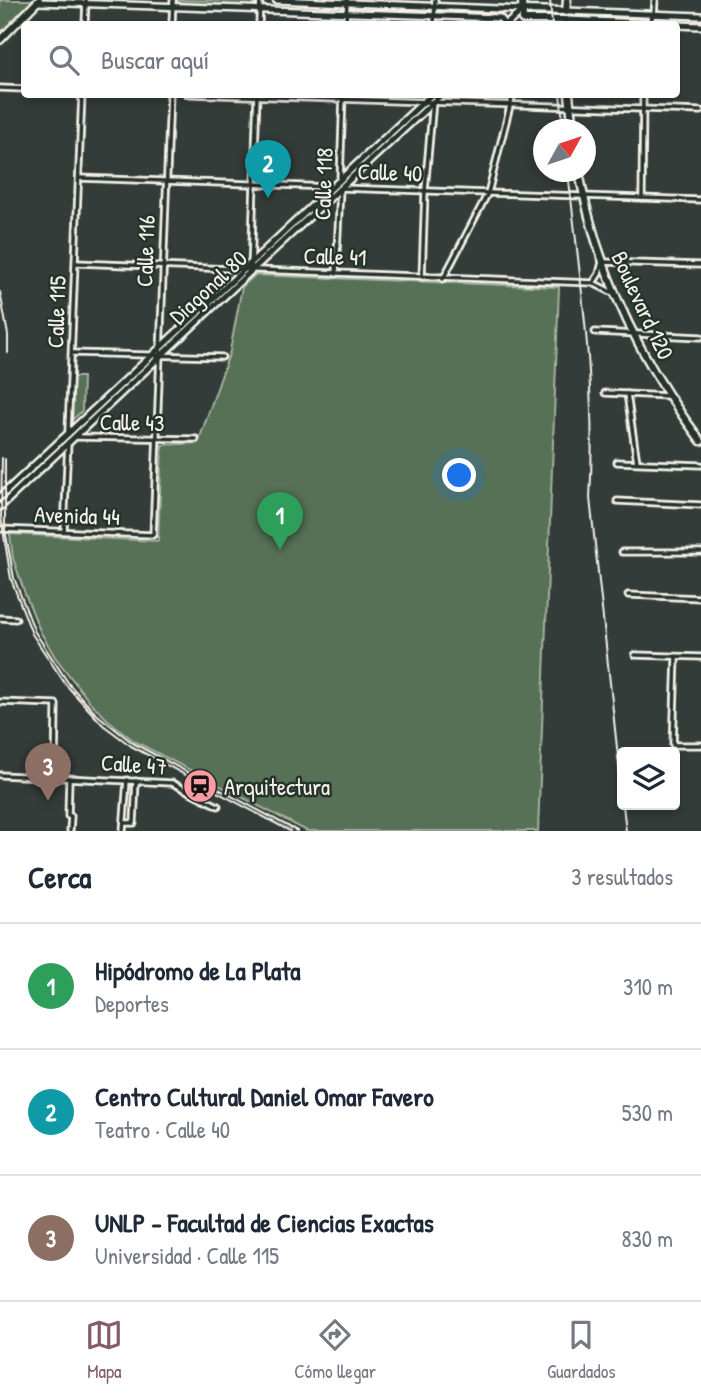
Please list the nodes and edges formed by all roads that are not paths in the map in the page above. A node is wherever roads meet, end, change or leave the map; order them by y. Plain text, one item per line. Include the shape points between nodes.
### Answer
1 (260, 0) edge
2 (276, 0) edge
3 (522, 0) edge
4 (567, 0) edge
5 (655, 0) edge
6 (39, 1) edge
7 (86, 1) edge
8 (347, 1) edge
9 (173, 3) edge
10 (434, 3) edge
11 (260, 9) junction
12 (523, 10) junction
13 (566, 11) junction
14 (346, 12) junction
15 (654, 14) junction
16 (434, 15) junction
17 (701, 16) edge
18 (85, 21) edge
19 (172, 21) edge
20 (259, 21) edge
21 (346, 21) edge
22 (434, 21) edge
23 (503, 21) edge
24 (510, 21) edge
25 (521, 21) edge
26 (566, 21) edge
27 (650, 21) edge
28 (680, 25) edge
29 (701, 26) edge
30 (0, 40) edge
31 (0, 88) edge
32 (21, 89) edge
33 (82, 98) edge
34 (170, 98) edge
35 (257, 98) edge
36 (343, 98) edge
37 (359, 98) edge
38 (428, 98) edge
39 (433, 98) edge
40 (438, 98) edge
41 (512, 98) edge
42 (569, 98) edge
43 (643, 98) edge
44 (424, 102) junction
45 (433, 103) junction
46 (511, 105) junction
47 (570, 108) junction
48 (643, 110) junction
49 (701, 111) edge
50 (572, 119) edge
51 (79, 178) junction
52 (340, 180) junction
53 (165, 181) junction
54 (581, 182) edge
55 (254, 184) junction
56 (333, 187) junction
57 (340, 188) junction
58 (425, 190) junction
59 (488, 193) junction
60 (583, 196) junction
61 (642, 198) junction
62 (701, 200) edge
63 (602, 262) junction
64 (76, 263) junction
65 (251, 263) junction
66 (701, 265) edge
67 (162, 268) junction
68 (242, 271) junction
69 (251, 271) junction
70 (337, 274) junction
71 (422, 277) junction
72 (443, 279) junction
73 (593, 284) junction
74 (615, 295) junction
75 (595, 332) dead end
76 (634, 335) junction
77 (701, 337) edge
78 (72, 353) junction
79 (157, 355) junction
80 (222, 357) dead end
81 (606, 393) dead end
82 (627, 394) junction
83 (668, 396) junction
84 (68, 434) junction
85 (76, 437) junction
86 (195, 439) dead end
87 (156, 440) junction
88 (701, 441) edge
89 (68, 443) junction
90 (617, 462) dead end
91 (637, 463) junction
92 (701, 465) edge
93 (0, 497) edge
94 (617, 501) dead end
95 (701, 505) edge
96 (0, 508) edge
97 (0, 529) edge
98 (64, 531) junction
99 (153, 535) joint
100 (622, 552) dead end
101 (701, 552) edge
102 (628, 595) dead end
103 (701, 598) edge
104 (0, 618) edge
105 (16, 619) dead end
106 (635, 656) dead end
107 (676, 657) junction
108 (701, 657) edge
109 (0, 702) edge
110 (701, 745) edge
111 (0, 775) edge
112 (55, 778) junction
113 (69, 778) junction
114 (127, 780) junction
115 (136, 781) junction
116 (218, 806) dead end
117 (124, 823) junction
118 (71, 831) edge
119 (123, 831) edge

1 - 11 street
2 - 8 main road
3 - 12 main road
4 - 13 main road
5 - 15 street
6 - 7 main road
6 - 30 main road
7 - 9 main road
7 - 18 street
8 - 10 main road
8 - 14 street
9 - 11 main road
9 - 19 street
10 - 12 main road
10 - 16 street
11 - 14 main road
11 - 20 street
12 - 13 main road
12 - 24 main road
12 - 25 main road
13 - 15 main road
13 - 26 main road
14 - 16 main road
14 - 21 street
15 - 17 main road
15 - 27 street
16 - 22 street
16 - 23 main road
28 - 29 main road
31 - 32 street
33 - 51 street, Calle 115
34 - 53 street, Calle 116
35 - 55 street
36 - 52 street, Calle 118
37 - 44 street
38 - 44 main road, Diagonal 80
39 - 45 street
40 - 45 main road, Diagonal 80
41 - 46 street
42 - 47 main road
43 - 48 street
44 - 45 street
44 - 52 main road, Diagonal 80
45 - 46 street
45 - 57 main road, Diagonal 80
45 - 58 street
46 - 47 street
46 - 59 street
47 - 48 street
47 - 50 main road
48 - 49 street
48 - 61 street
51 - 53 street, Calle 40
51 - 64 street, Calle 115
52 - 56 main road, Diagonal 80
52 - 57 street, Calle 118
53 - 55 street, Calle 40
53 - 67 street, Calle 116
54 - 60 main road, Boulevard 120
55 - 56 street, Calle 40
55 - 65 street
56 - 57 street, Calle 40
56 - 65 main road, Diagonal 80
57 - 58 street, Calle 40
57 - 69 main road, Diagonal 80
57 - 70 street, Calle 118
58 - 59 street, Calle 40
58 - 71 street
59 - 60 street, Calle 40
59 - 72 street
60 - 61 street, Calle 40
60 - 63 main road, Boulevard 120
61 - 62 street, Calle 40
63 - 66 street
63 - 73 street
63 - 74 main road, Boulevard 120
64 - 67 street, Calle 41
64 - 78 street, Calle 115
65 - 68 main road, Diagonal 80
65 - 69 street
67 - 68 street, Calle 41
67 - 79 street, Calle 116
68 - 69 street, Calle 41
68 - 79 main road, Diagonal 80
69 - 70 street, Calle 41
69 - 79 main road, Diagonal 80
70 - 71 street, Calle 41
71 - 72 street, Calle 41
72 - 73 street, Calle 41
73 - 74 street, Calle 41
74 - 76 main road, Boulevard 120
75 - 76 street
76 - 77 street
76 - 83 main road, Boulevard 120
78 - 79 street
78 - 84 street, Calle 115
79 - 80 street
79 - 84 main road, Diagonal 80
79 - 85 main road, Diagonal 80
79 - 87 street, Calle 116
81 - 82 street
82 - 83 street
82 - 91 street
83 - 88 main road, Boulevard 120
84 - 85 street, Calle 43
84 - 89 street, Calle 115
84 - 93 main road, Diagonal 80
85 - 87 street, Calle 43
85 - 89 main road, Diagonal 80
86 - 87 street, Calle 43
87 - 99 street, Calle 116
89 - 96 main road, Diagonal 80
89 - 98 street, Calle 115
90 - 91 street
91 - 92 street
94 - 95 street
97 - 98 street, Avenida 44
98 - 99 street, Avenida 44
100 - 101 street
102 - 103 street
104 - 105 street
106 - 107 street
107 - 108 street
107 - 110 street via 673,745
109 - 112 street via 56,704
111 - 112 street, Calle 47
112 - 113 street, Calle 47
113 - 114 street, Calle 47
113 - 118 street
114 - 115 street, Calle 47
114 - 117 street
115 - 116 street, Calle 47 via 172,783
115 - 117 street via 134,823
117 - 119 street

